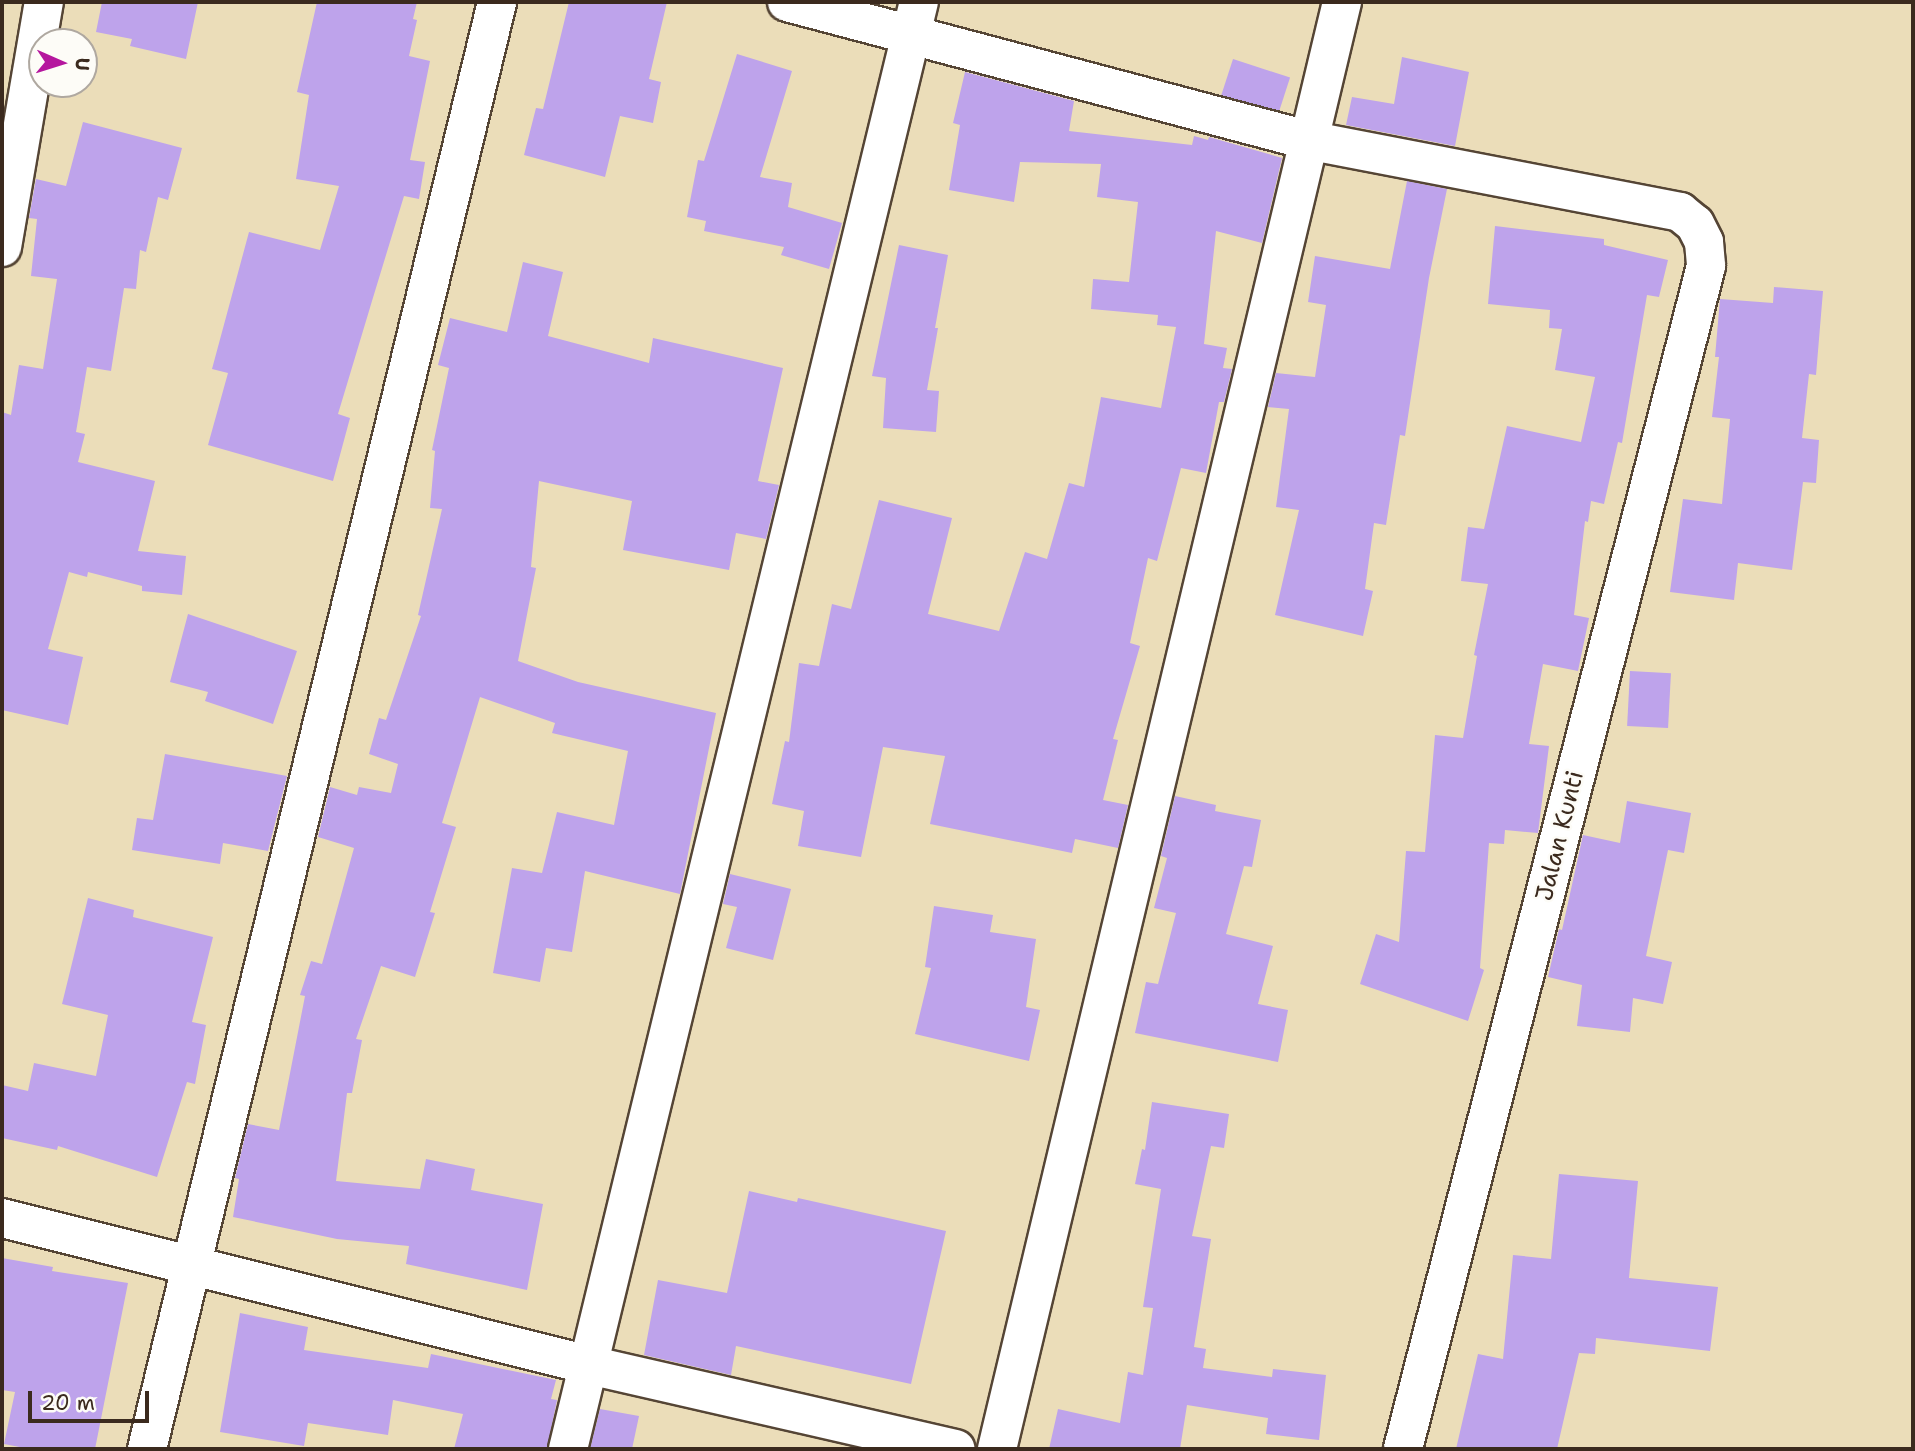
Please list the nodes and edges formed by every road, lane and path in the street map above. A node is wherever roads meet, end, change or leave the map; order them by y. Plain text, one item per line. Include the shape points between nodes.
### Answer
1 (44, 2) edge
2 (497, 2) edge
3 (787, 2) edge
4 (1342, 2) edge
5 (915, 19) edge
6 (1307, 140) junction
7 (2, 247) edge
8 (2, 1218) edge
9 (190, 1264) junction
10 (589, 1365) junction
11 (147, 1449) edge
12 (568, 1449) edge
13 (956, 1449) edge
14 (997, 1449) edge
15 (1403, 1449) edge

1 - 7 street
2 - 9 street
3 - 5 street
4 - 6 street
5 - 6 street
5 - 10 street
6 - 14 street
6 - 15 street, Jalan Kunti via 1680,212 1695,224 1704,243 1706,267
8 - 9 street
9 - 10 street
9 - 11 street
10 - 12 street
10 - 13 street

